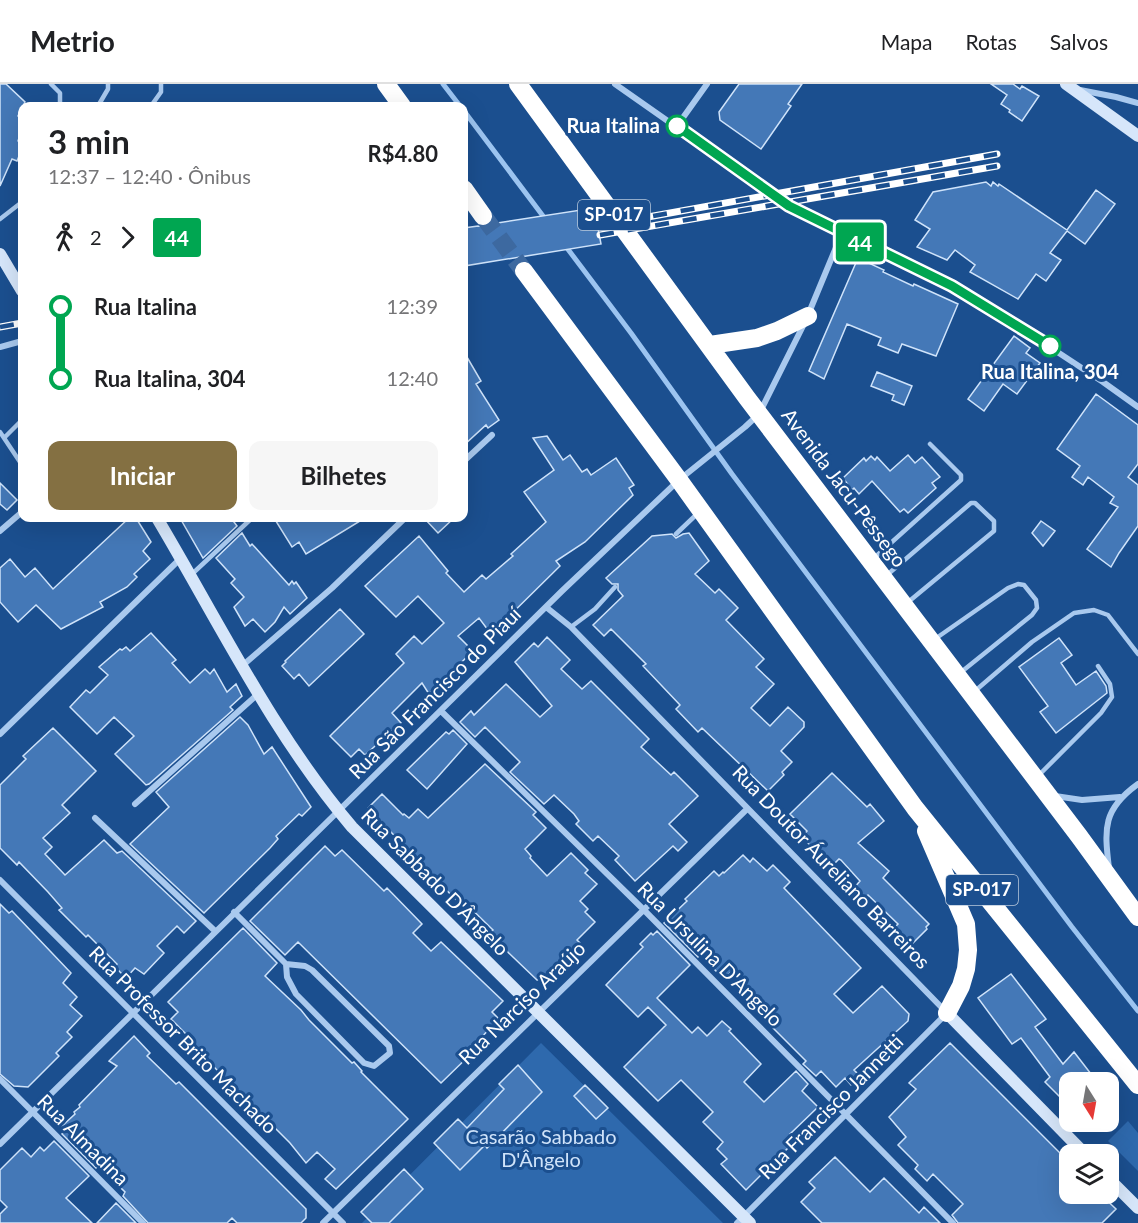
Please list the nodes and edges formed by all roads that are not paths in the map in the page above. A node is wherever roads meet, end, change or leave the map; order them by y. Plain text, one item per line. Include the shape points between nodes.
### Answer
1 (51, 84) edge
2 (108, 84) edge
3 (161, 84) edge
4 (386, 84) edge
5 (518, 84) edge
6 (707, 84) edge
7 (619, 85) edge
8 (1070, 87) edge
9 (60, 102) edge
10 (100, 102) edge
11 (154, 102) edge
12 (399, 102) edge
13 (1138, 103) edge
14 (677, 126) junction
15 (1138, 136) edge
16 (468, 195) edge
17 (18, 205) edge
18 (483, 216) tunnel mouth
19 (0, 219) edge
20 (842, 233) junction
21 (0, 254) edge
22 (524, 271) tunnel mouth
23 (18, 284) edge
24 (808, 315) junction
25 (18, 341) edge
26 (710, 345) junction
27 (0, 347) edge
28 (1138, 407) edge
29 (759, 414) junction
30 (18, 424) edge
31 (0, 432) edge
32 (492, 435) dead end
33 (4, 438) junction
34 (930, 444) dead end
35 (468, 457) edge
36 (18, 459) edge
37 (680, 480) junction
38 (701, 510) junction
39 (18, 515) edge
40 (159, 522) edge
41 (248, 522) edge
42 (401, 522) edge
43 (0, 531) edge
44 (676, 534) dead end
45 (181, 557) junction
46 (871, 561) junction
47 (191, 575) junction
48 (884, 578) junction
49 (615, 587) dead end
50 (904, 605) junction
51 (546, 607) junction
52 (571, 627) junction
53 (932, 641) junction
54 (1138, 654) edge
55 (242, 666) junction
56 (1098, 666) dead end
57 (957, 675) junction
58 (259, 693) junction
59 (971, 694) junction
60 (441, 711) junction
61 (0, 734) edge
62 (1035, 779) junction
63 (1138, 784) edge
64 (1046, 795) junction
65 (1120, 797) junction
66 (135, 804) dead end
67 (915, 808) junction
68 (747, 809) junction
69 (339, 811) junction
70 (95, 818) dead end
71 (0, 880) edge
72 (1111, 881) junction
73 (642, 909) junction
74 (234, 912) junction
75 (1138, 917) edge
76 (215, 931) junction
77 (286, 964) junction
78 (537, 1011) junction
79 (133, 1012) junction
80 (947, 1014) junction
81 (0, 1079) edge
82 (1138, 1085) edge
83 (32, 1112) junction
84 (845, 1116) junction
85 (0, 1144) edge
86 (1075, 1144) edge
87 (1119, 1189) edge
88 (1138, 1208) edge
89 (333, 1213) junction
90 (744, 1221) edge
91 (143, 1223) edge
92 (323, 1223) edge
93 (343, 1223) edge
94 (953, 1223) edge

1 - 9 lane via 60,93
2 - 10 lane
3 - 11 lane
4 - 12 highway
5 - 26 highway, Avenida Jacu-Pêssego / SP-017
6 - 14 street
7 - 14 street
8 - 13 street
8 - 15 street
14 - 20 street via 789,206
16 - 18 highway
17 - 19 lane
20 - 24 street, Rua São Francisco do Piauí
20 - 28 street via 992,309
21 - 23 street
22 - 37 highway, SP-017
24 - 26 highway via 754,339
24 - 29 street, Rua São Francisco do Piauí
25 - 27 street
26 - 29 highway, Avenida Jacu-Pêssego / SP-017
29 - 37 street, Rua São Francisco do Piauí
29 - 46 highway, Avenida Jacu-Pêssego / SP-017
30 - 33 lane
31 - 33 lane
32 - 35 street
33 - 36 lane
34 - 46 lane via 961,475 961,480
37 - 38 highway, SP-017
37 - 51 street, Rua São Francisco do Piauí
38 - 44 lane
38 - 67 highway, SP-017
39 - 43 street
40 - 45 street, Rua Sabbado D'Ângelo
41 - 47 lane
42 - 55 street
45 - 47 street, Rua Sabbado D'Ângelo
45 - 61 street
46 - 48 highway, Avenida Jacu-Pêssego / SP-017
47 - 55 street, Rua Sabbado D'Ângelo
48 - 50 highway, Avenida Jacu-Pêssego / SP-017
48 - 50 lane via 971,503 994,521 994,531
49 - 52 lane
50 - 53 highway, Avenida Jacu-Pêssego / SP-017
51 - 52 street, Rua Doutor Áureliano Barreiros
51 - 60 street, Rua São Francisco do Piauí
52 - 68 street, Rua Doutor Áureliano Barreiros
53 - 57 highway, Avenida Jacu-Pêssego / SP-017
53 - 57 lane via 1018,584 1024,585 1036,600 1032,615
54 - 59 lane via 1108,615 1094,610 1074,613 1032,642
55 - 58 street, Rua Sabbado D'Ângelo
56 - 62 lane via 1110,684 1112,697
57 - 59 highway, Avenida Jacu-Pêssego / SP-017
58 - 66 street
58 - 69 street, Rua Sabbado D'Ângelo via 297,756
59 - 62 highway, Avenida Jacu-Pêssego / SP-017
60 - 69 street, Rua São Francisco do Piauí
60 - 73 street, Rua Ursulina D'Angelo
62 - 64 highway, Avenida Jacu-Pêssego / SP-017
63 - 65 street
64 - 65 street via 1082,800
64 - 72 highway, Avenida Jacu-Pêssego / SP-017
65 - 72 street via 1109,816 1106,834
67 - 80 highway via 966,924 966,969
67 - 82 highway, SP-017
68 - 73 street, Rua Narciso Araújo
68 - 80 street, Rua Doutor Áureliano Barreiros
69 - 74 street, Rua São Francisco do Piauí
69 - 78 street, Rua Sabbado D'Ângelo
70 - 76 street
71 - 79 street, Rua Professor Brito Machado
72 - 75 highway, Avenida Jacu-Pêssego / SP-017
73 - 78 street, Rua Narciso Araújo
73 - 84 street, Rua Ursulina D'Angelo
74 - 76 street, Rua São Francisco do Piauí
74 - 77 street
76 - 79 street, Rua São Francisco do Piauí
77 - 77 street via 312,970 389,1046 390,1053 374,1066 364,1063 296,994 287,977
78 - 89 street, Rua Narciso Araújo
78 - 90 street, Rua Sabbado D'Ângelo
79 - 83 street, Rua São Francisco do Piauí
79 - 89 street, Rua Professor Brito Machado
80 - 84 street, Rua Francisco Jannetti
80 - 86 street, Rua Doutor Áureliano Barreiros
81 - 83 street, Rua Almadina
83 - 85 street, Rua São Francisco do Piauí
83 - 91 street, Rua Almadina
84 - 90 street, Rua Francisco Jannetti
84 - 94 street, Rua Ursulina D'Angelo
87 - 88 street
89 - 92 street, Rua Narciso Araújo
89 - 93 street, Rua Professor Brito Machado

